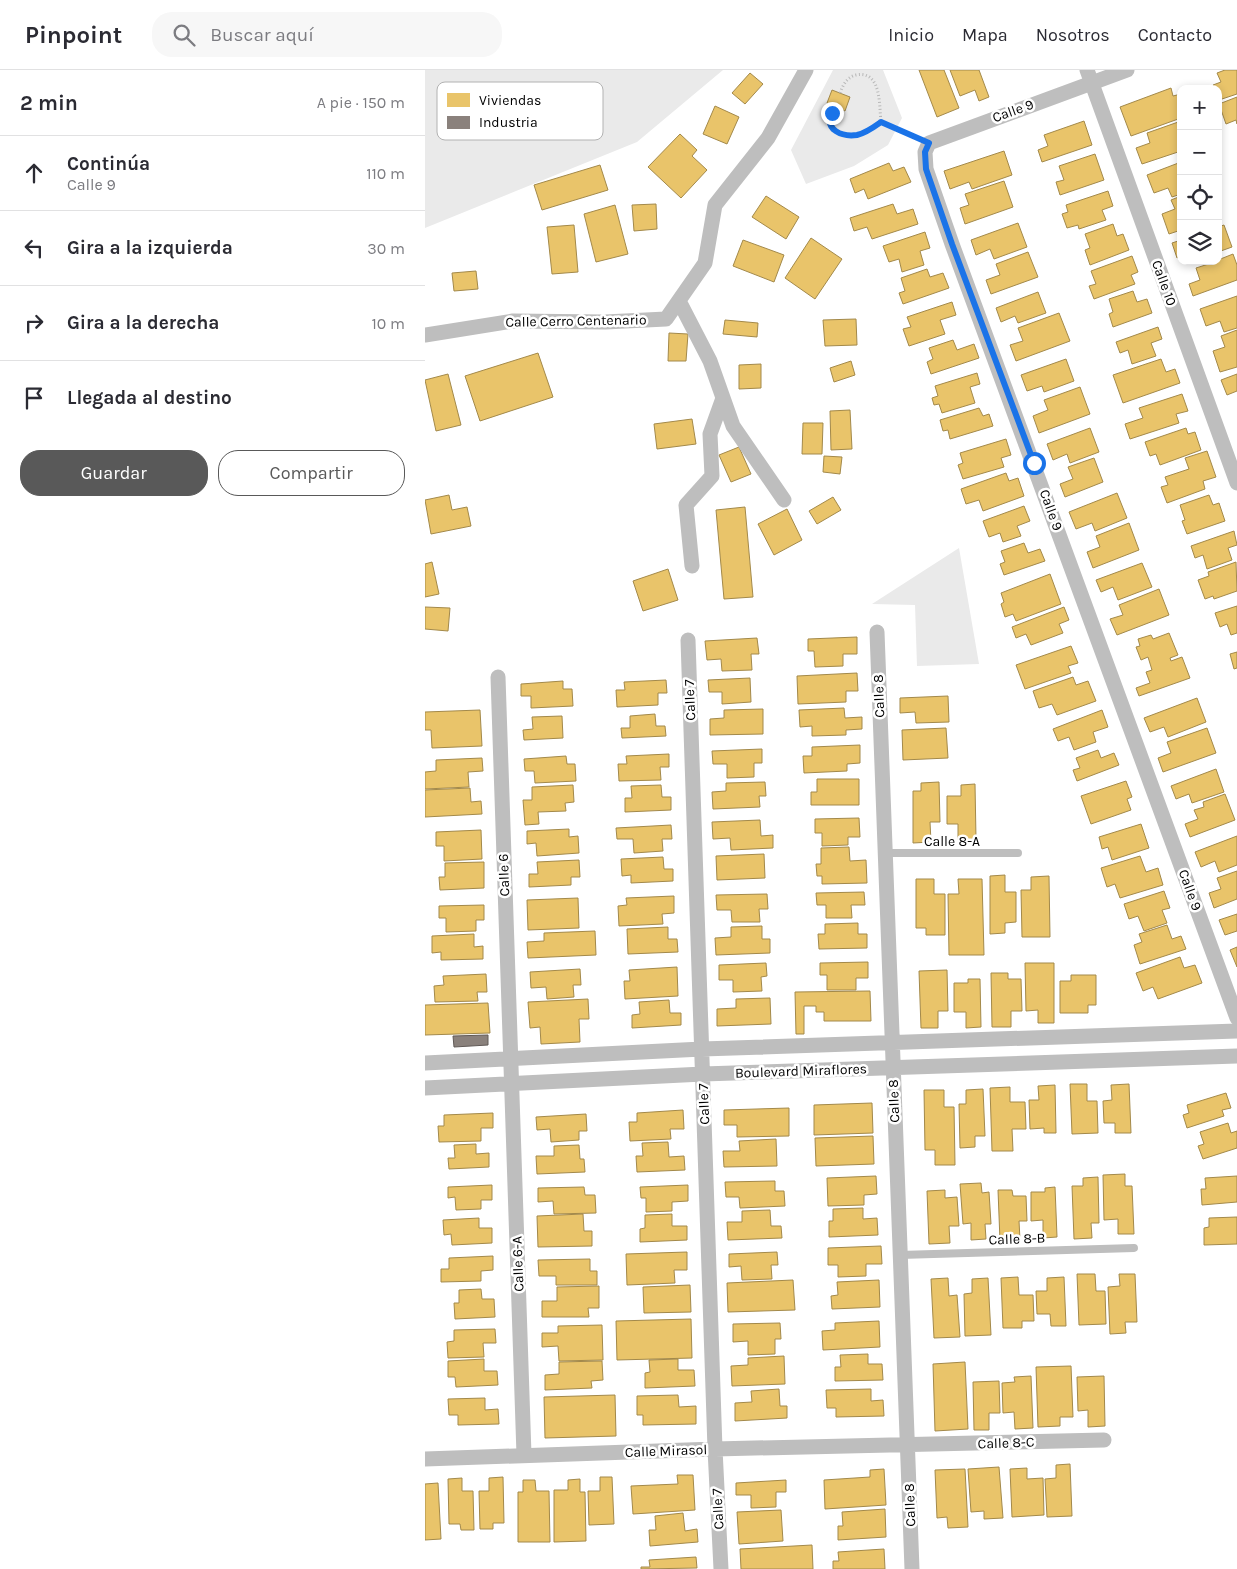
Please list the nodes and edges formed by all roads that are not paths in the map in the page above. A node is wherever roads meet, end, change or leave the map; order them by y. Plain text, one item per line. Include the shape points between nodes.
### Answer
1 (807, 70) edge
2 (1127, 70) edge
3 (1089, 76) edge
4 (679, 300) junction
5 (425, 335) edge
6 (723, 398) junction
7 (1237, 483) edge
8 (784, 500) dead end
9 (691, 566) dead end
10 (877, 632) dead end
11 (688, 640) dead end
12 (498, 677) dead end
13 (885, 853) junction
14 (1019, 853) dead end
15 (1237, 1018) edge
16 (1237, 1031) edge
17 (892, 1042) junction
18 (702, 1049) junction
19 (1237, 1056) edge
20 (425, 1063) edge
21 (893, 1068) junction
22 (511, 1073) junction
23 (703, 1074) junction
24 (425, 1088) edge
25 (1134, 1248) dead end
26 (900, 1255) junction
27 (1104, 1440) dead end
28 (907, 1446) junction
29 (715, 1449) junction
30 (524, 1455) junction
31 (425, 1458) edge
32 (721, 1569) edge
33 (912, 1569) edge

1 - 4 street, Calle Cerro Centenario via 768,138 715,205 705,262
2 - 3 street, Calle 9
3 - 7 street, Calle 10
3 - 15 street, Calle 9 via 929,143 925,152 926,169
4 - 5 street, Calle Cerro Centenario via 666,319 513,321
4 - 6 street via 710,361
6 - 8 street via 733,426
6 - 9 street via 710,434 712,476 686,505
10 - 13 street, Calle 8
11 - 18 street, Calle 7
12 - 22 street, Calle 6
13 - 14 lane, Calle 8-A
13 - 17 street, Calle 8
16 - 17 street, Boulevard Miraflores
17 - 18 street, Boulevard Miraflores
17 - 21 street, Calle 8
18 - 22 street, Boulevard Miraflores
18 - 23 street, Calle 7
19 - 21 street, Boulevard Miraflores
20 - 22 street, Boulevard Miraflores
21 - 23 street, Boulevard Miraflores
21 - 26 street, Calle 8
22 - 23 street, Boulevard Miraflores
22 - 24 street, Boulevard Miraflores
22 - 30 street, Calle 6-A
23 - 29 street, Calle 7
25 - 26 lane, Calle 8-B
26 - 28 street, Calle 8
27 - 28 street, Calle 8-C
28 - 29 street, Calle Mirasol
28 - 33 street, Calle 8
29 - 30 street, Calle Mirasol
29 - 32 street, Calle 7
30 - 31 street, Calle Mirasol

